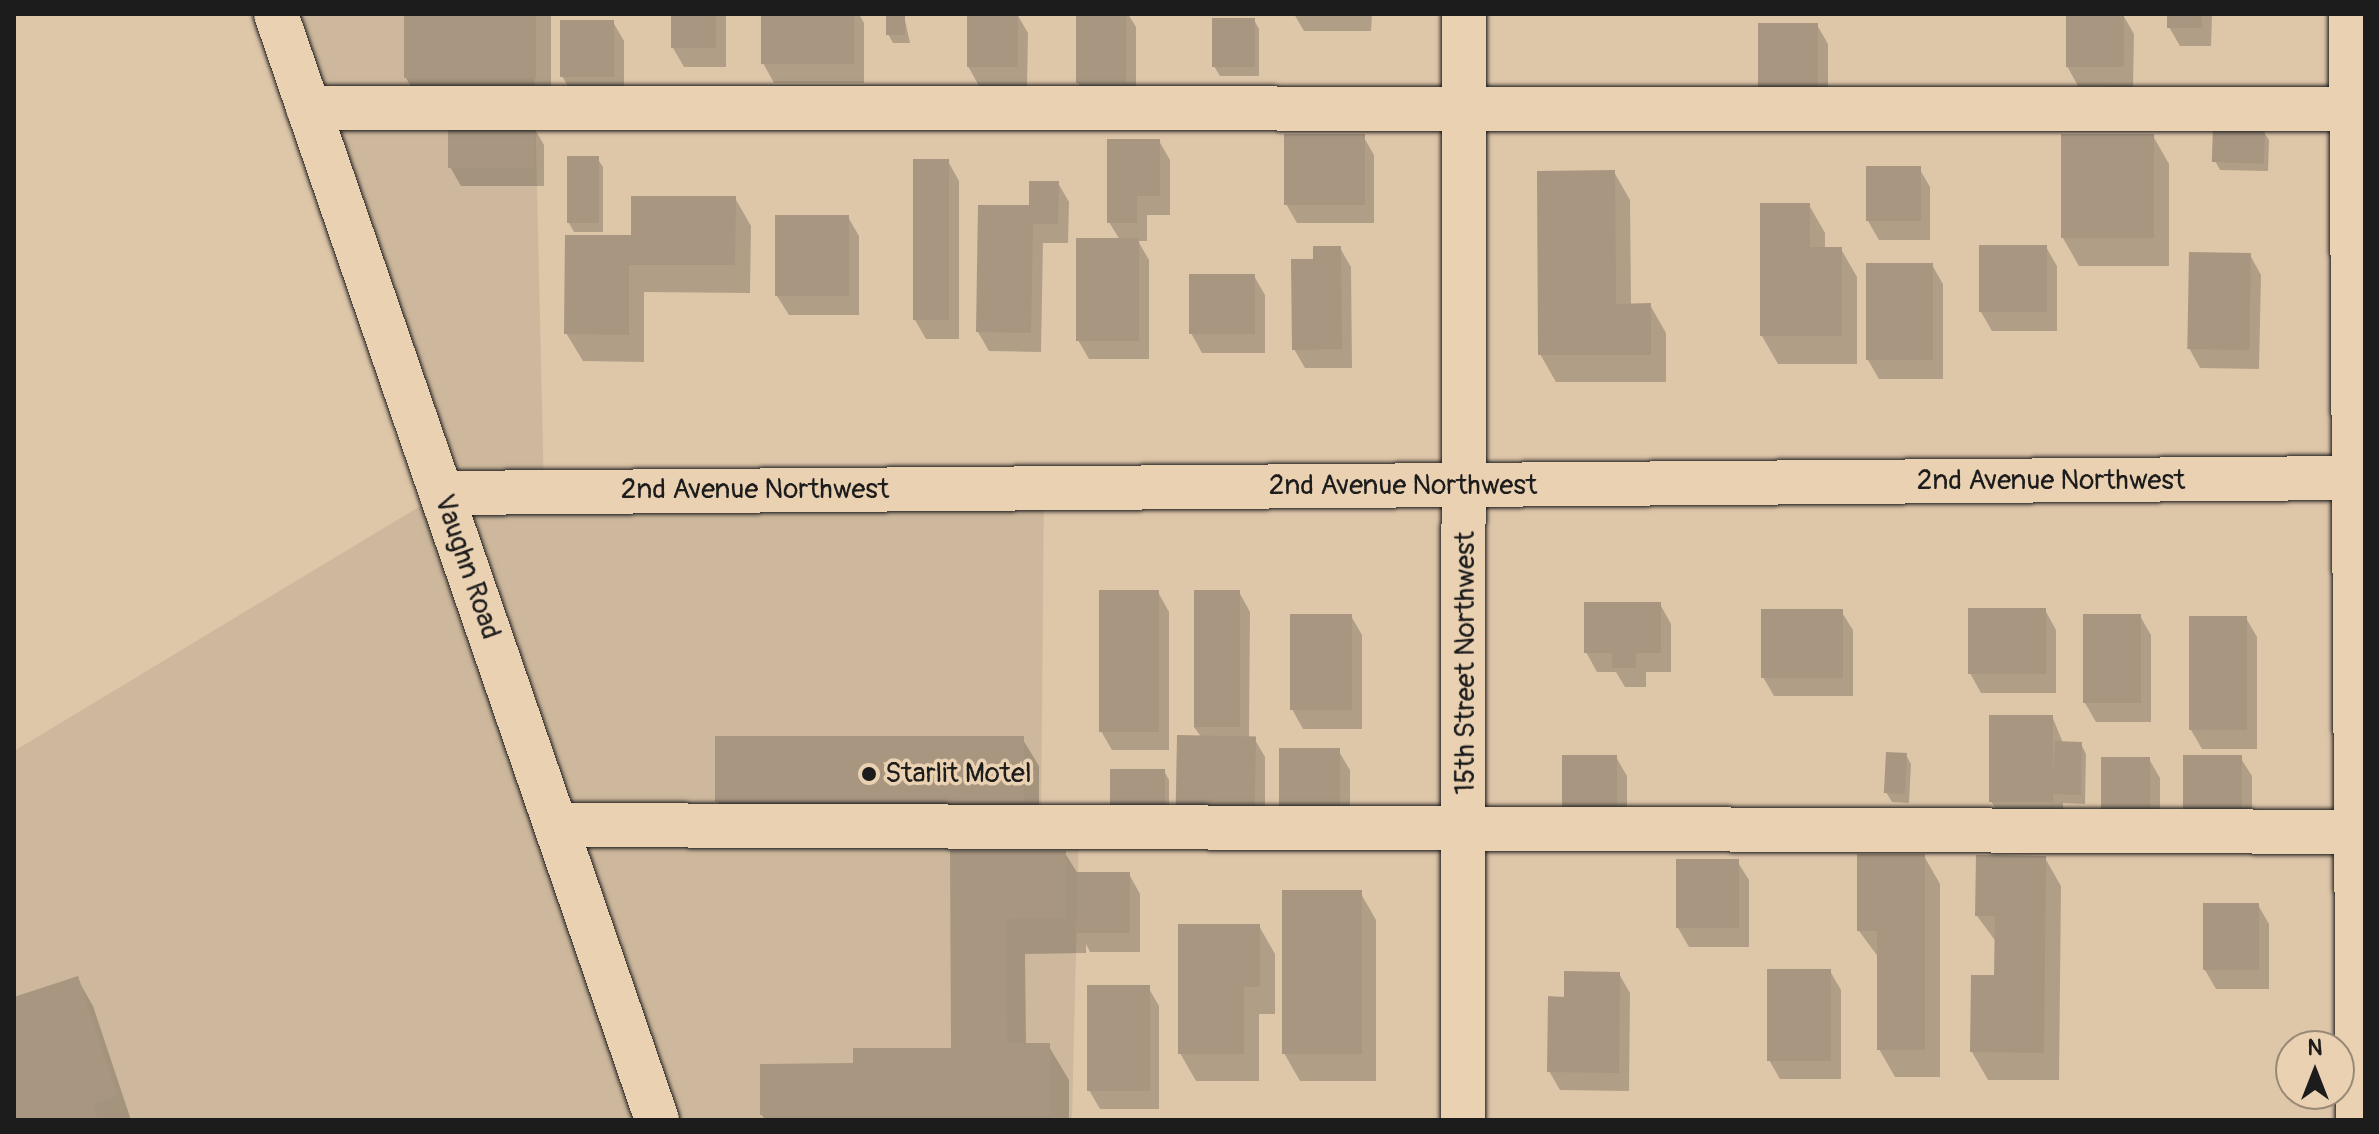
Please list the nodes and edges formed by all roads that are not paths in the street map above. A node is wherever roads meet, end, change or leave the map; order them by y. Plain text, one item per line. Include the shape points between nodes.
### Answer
1 (276, 14) edge
2 (1464, 14) edge
3 (2351, 14) edge
4 (308, 108) junction
5 (2358, 109) edge
6 (1464, 112) junction
7 (2359, 478) edge
8 (1467, 485) junction
9 (442, 493) junction
10 (556, 825) junction
11 (1464, 831) junction
12 (2360, 832) edge
13 (657, 1120) edge
14 (1463, 1120) edge
15 (2358, 1120) edge

1 - 4 street, Vaughn Road
2 - 6 street, 15th Street Northwest
3 - 5 street
4 - 6 street
4 - 9 street, Vaughn Road
5 - 6 street
5 - 7 street
6 - 8 street, 15th Street Northwest
7 - 8 street, 2nd Avenue Northwest
7 - 12 street
8 - 9 street, 2nd Avenue Northwest
8 - 11 street, 15th Street Northwest
9 - 10 street, Vaughn Road
10 - 11 street
10 - 13 street, Vaughn Road
11 - 12 street
11 - 14 street, 15th Street Northwest
12 - 15 street

